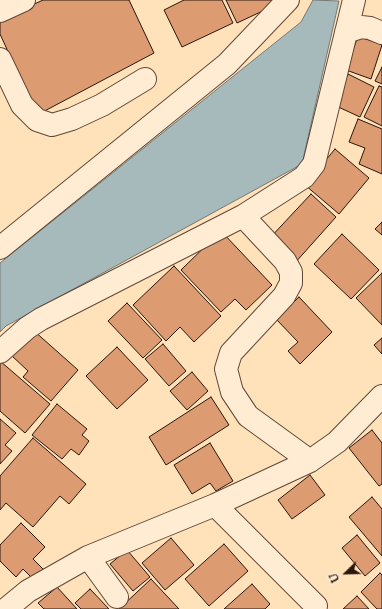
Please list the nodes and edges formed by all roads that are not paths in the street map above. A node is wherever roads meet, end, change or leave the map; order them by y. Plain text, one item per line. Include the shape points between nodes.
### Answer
1 (24, 0) edge
2 (288, 0) edge
3 (354, 0) edge
4 (0, 11) edge
5 (346, 32) junction
6 (382, 33) edge
7 (0, 59) edge
8 (145, 79) dead end
9 (243, 216) junction
10 (0, 248) edge
11 (0, 352) edge
12 (382, 396) edge
13 (310, 462) junction
14 (215, 505) junction
15 (88, 557) junction
16 (117, 597) dead end
17 (316, 606) dead end
18 (6, 609) edge

1 - 4 street
2 - 10 street via 227,64
3 - 5 street
5 - 6 street via 361,27
5 - 9 street via 314,164 299,182
7 - 8 street via 22,105 37,120 52,125 102,105
9 - 11 street via 41,319
9 - 13 street via 285,261 291,272 291,283 284,296 231,353 226,369 232,392 248,416
12 - 13 street via 338,442
13 - 14 street
14 - 15 street
14 - 17 street
15 - 16 street
15 - 18 street via 28,591

